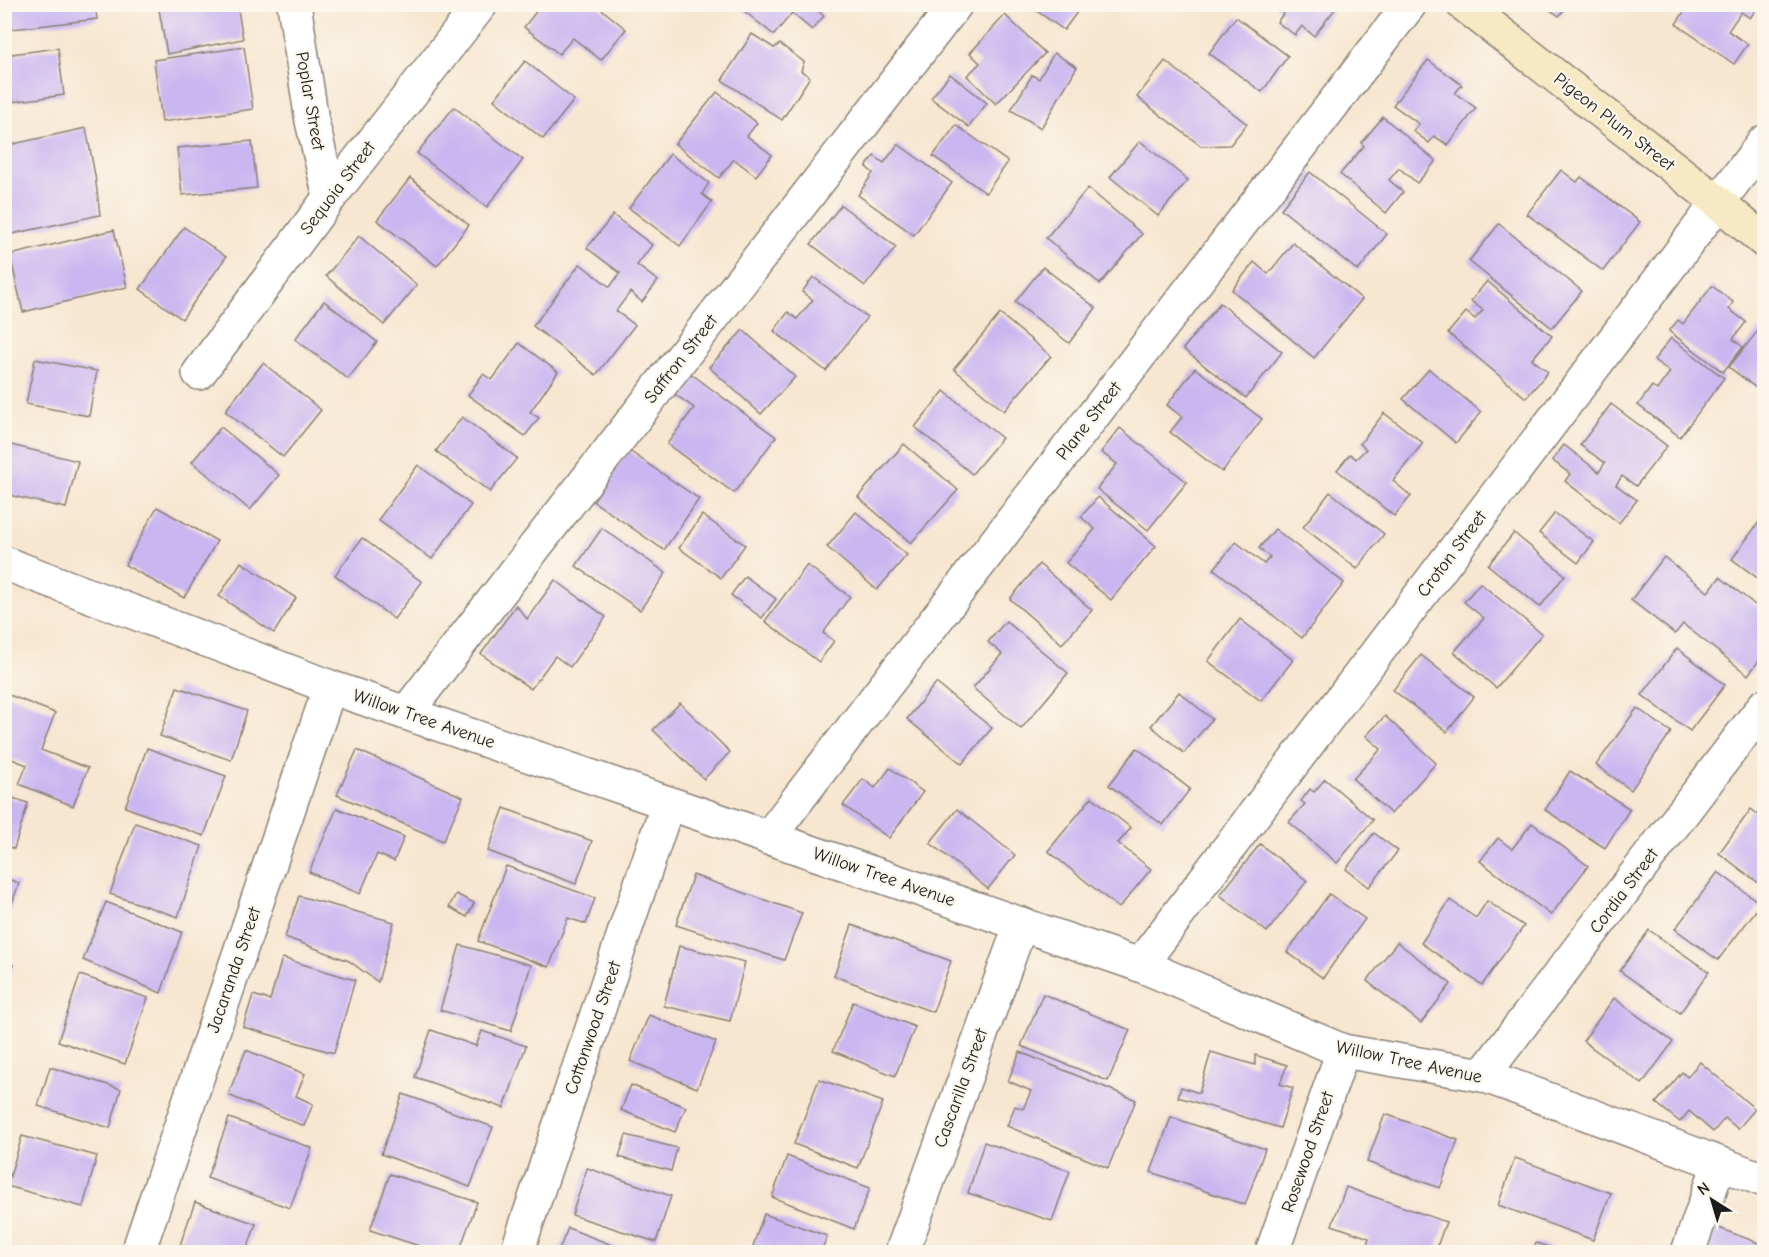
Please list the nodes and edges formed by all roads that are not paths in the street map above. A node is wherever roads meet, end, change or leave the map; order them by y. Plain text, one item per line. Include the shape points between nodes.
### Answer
1 (294, 4) edge
2 (481, 4) edge
3 (956, 4) edge
4 (1410, 4) edge
5 (1463, 4) edge
6 (1764, 142) edge
7 (330, 197) junction
8 (1719, 202) junction
9 (1764, 241) edge
10 (199, 373) dead end
11 (4, 563) edge
12 (330, 687) junction
13 (1764, 706) edge
14 (406, 713) junction
15 (668, 804) junction
16 (768, 838) junction
17 (1021, 924) junction
18 (1140, 965) junction
19 (1343, 1051) junction
20 (1483, 1075) junction
21 (1719, 1164) junction
22 (1764, 1180) edge
23 (138, 1252) edge
24 (517, 1252) edge
25 (902, 1252) edge
26 (1272, 1252) edge
27 (1688, 1252) edge

1 - 7 street, Poplar Street via 312,121
2 - 7 street, Sequoia Street
3 - 14 street, Saffron Street
4 - 16 street, Plane Street
5 - 8 street, Pigeon Plum Street
6 - 8 street, Croton Street
7 - 10 street, Sequoia Street
8 - 9 street, Pigeon Plum Street
8 - 18 street, Croton Street
11 - 12 street, Willow Tree Avenue
12 - 14 street, Willow Tree Avenue
12 - 23 street, Jacaranda Street
13 - 20 street, Cordia Street
14 - 15 street, Willow Tree Avenue
15 - 16 street, Willow Tree Avenue
15 - 24 street, Cottonwood Street
16 - 17 street, Willow Tree Avenue
17 - 18 street, Willow Tree Avenue
17 - 25 street, Cascarilla Street
18 - 19 street, Willow Tree Avenue
19 - 20 street, Willow Tree Avenue
19 - 26 street, Rosewood Street
20 - 21 street, Willow Tree Avenue
21 - 22 street, Willow Tree Avenue
21 - 27 street

